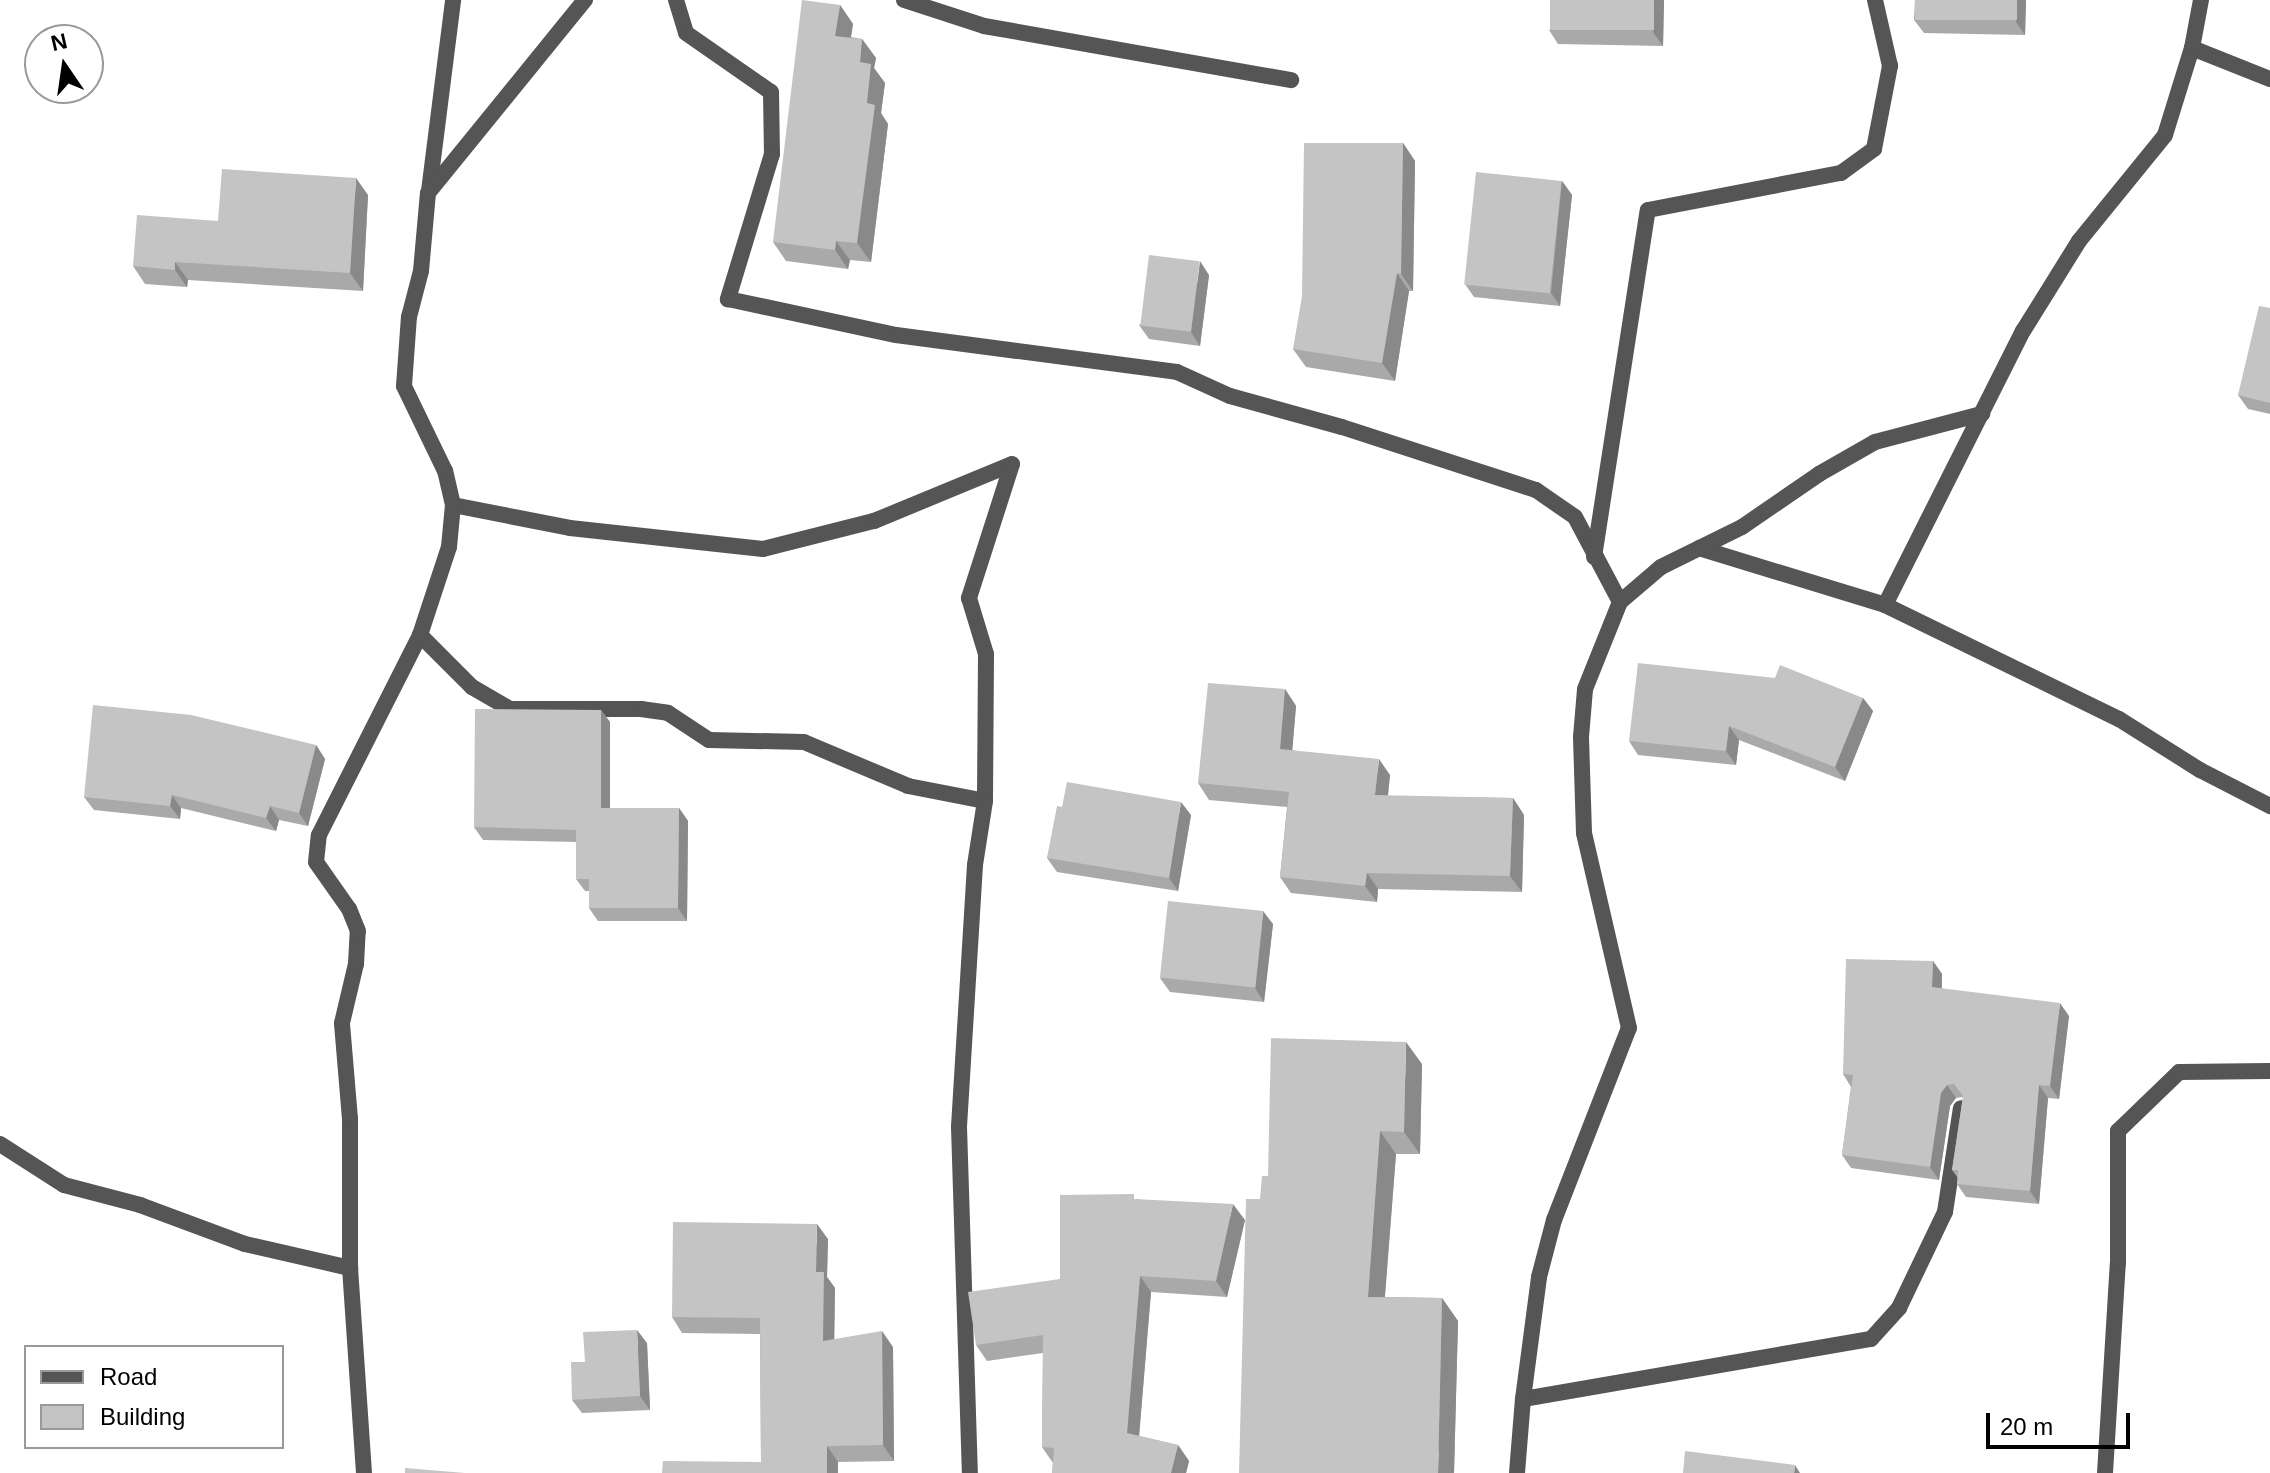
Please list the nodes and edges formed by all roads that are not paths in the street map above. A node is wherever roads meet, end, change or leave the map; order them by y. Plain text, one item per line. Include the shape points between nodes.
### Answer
1 (453, 0) edge
2 (585, 0) edge
3 (676, 0) edge
4 (904, 0) edge
5 (1875, 0) edge
6 (2201, 0) edge
7 (2192, 48) junction
8 (2270, 79) edge
9 (1291, 80) dead end
10 (428, 193) junction
11 (1982, 414) junction
12 (453, 505) junction
13 (1699, 548) junction
14 (1594, 558) junction
15 (1620, 602) junction
16 (1885, 605) junction
17 (420, 635) junction
18 (985, 801) junction
19 (2270, 806) edge
20 (2270, 1071) edge
21 (1961, 1108) edge
22 (0, 1144) edge
23 (350, 1268) junction
24 (1523, 1399) junction
25 (364, 1473) edge
26 (970, 1473) edge
27 (1517, 1473) edge
28 (2105, 1473) edge

1 - 10 street
2 - 10 street
3 - 14 street via 686,33 771,92 772,154 728,299 896,335 1177,372 1230,396 1536,490 1575,517
4 - 9 street via 984,26
5 - 14 street via 1890,66 1874,149 1841,173 1648,210
6 - 7 street
7 - 8 street
7 - 11 street via 2165,135 2079,241 2023,331
10 - 12 street via 404,386 445,471
11 - 13 street via 1875,442 1742,527
11 - 16 street
12 - 17 street via 449,547
12 - 18 street via 570,528 763,549 874,521 1012,464 969,598 986,654
13 - 15 street via 1661,567
13 - 16 street
14 - 15 street
15 - 24 street via 1585,689 1581,737 1584,833 1629,1028 1554,1220 1539,1277
16 - 19 street via 2119,719
17 - 18 street via 472,687 510,709 668,713 709,740 804,742 908,786
17 - 23 street via 319,835 316,862 358,931 342,1023 350,1119
18 - 26 street via 975,865 959,1127
20 - 28 street via 2179,1072 2118,1131 2118,1263
21 - 24 street via 1945,1212 1899,1308 1871,1339
22 - 23 street via 64,1185 140,1205 245,1244
23 - 25 street
24 - 27 street

